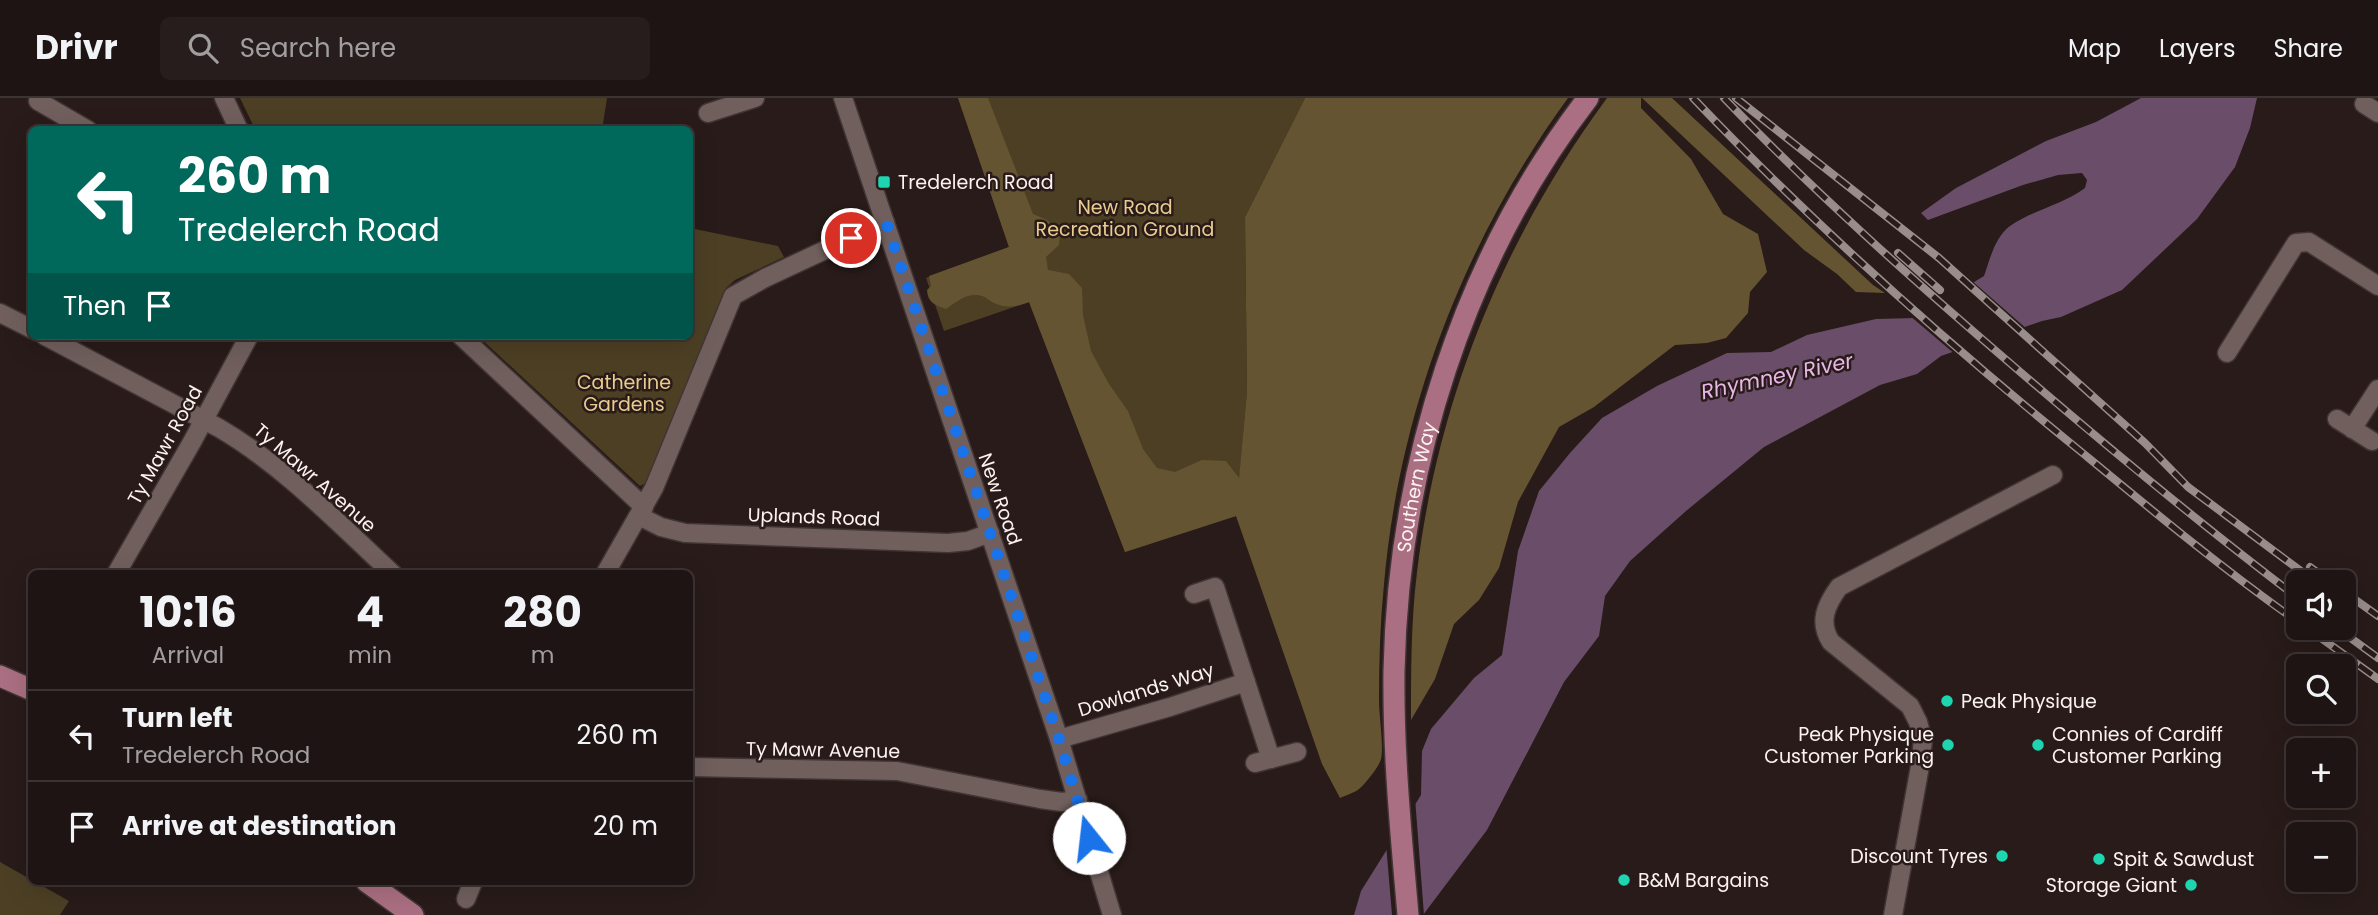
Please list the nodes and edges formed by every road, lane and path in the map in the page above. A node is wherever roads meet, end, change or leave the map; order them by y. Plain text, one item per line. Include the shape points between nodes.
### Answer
1 (224, 98) edge
2 (755, 98) edge
3 (843, 98) edge
4 (1588, 98) edge
5 (38, 101) dead end
6 (708, 113) dead end
7 (81, 126) edge
8 (237, 126) edge
9 (886, 222) junction
10 (2378, 286) edge
11 (0, 313) edge
12 (28, 327) edge
13 (53, 340) edge
14 (247, 340) edge
15 (465, 340) edge
16 (2227, 353) dead end
17 (2378, 389) edge
18 (204, 420) junction
19 (2372, 441) dead end
20 (2053, 475) dead end
21 (641, 511) junction
22 (990, 533) junction
23 (118, 570) edge
24 (389, 570) edge
25 (607, 570) edge
26 (1194, 594) dead end
27 (0, 676) edge
28 (1245, 682) junction
29 (28, 688) edge
30 (1059, 739) junction
31 (1297, 752) dead end
32 (693, 767) edge
33 (1078, 800) junction
34 (371, 885) edge
35 (472, 885) edge
36 (466, 899) dead end
37 (414, 915) edge
38 (1112, 915) edge
39 (1408, 915) edge
40 (1894, 915) edge

1 - 8 street
2 - 6 street
3 - 9 street, New Road
4 - 39 main road, Southern Way via 1535,176 1485,272 1445,373 1419,467 1400,582 1394,672
5 - 7 street
9 - 21 street via 733,296
9 - 22 street, New Road
10 - 16 street via 2309,242 2295,243
11 - 12 street
13 - 18 street, Ty Mawr Avenue
14 - 18 street, Ty Mawr Road
15 - 21 street, Uplands Road
17 - 19 street via 2344,424
18 - 23 street, Ty Mawr Road
18 - 24 street, Ty Mawr Avenue via 272,464
20 - 40 street via 1839,587 1830,599 1824,627 1832,642 1910,706 1923,740
21 - 22 street, Uplands Road via 661,527 685,533 948,543
21 - 25 street
22 - 30 street, New Road
26 - 28 street, Dowlands Way via 1215,587
27 - 29 main road
28 - 30 street, Dowlands Way
28 - 31 street, Dowlands Way via 1263,761
30 - 33 street, New Road
32 - 33 street, Ty Mawr Avenue via 886,770 1040,799
33 - 38 street, New Road
34 - 37 main road
35 - 36 street

